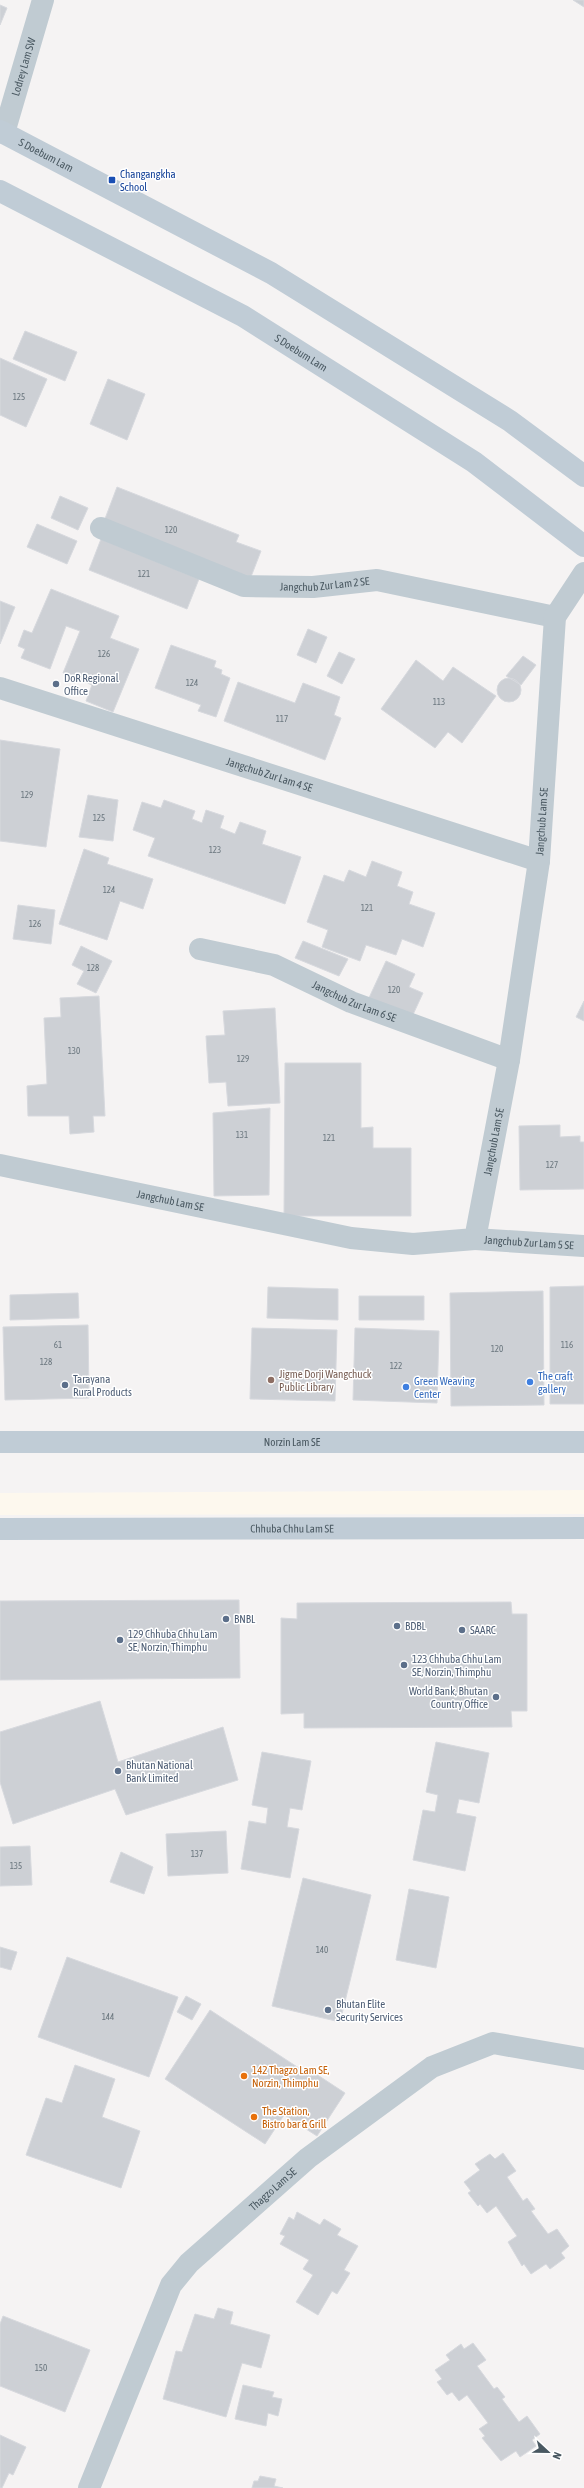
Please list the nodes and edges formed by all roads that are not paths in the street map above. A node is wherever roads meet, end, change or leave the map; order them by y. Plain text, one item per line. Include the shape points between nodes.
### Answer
1 (43, 0) edge
2 (2, 132) edge
3 (0, 191) edge
4 (584, 476) edge
5 (101, 528) dead end
6 (584, 546) edge
7 (584, 573) edge
8 (555, 617) junction
9 (0, 688) edge
10 (539, 861) junction
11 (200, 950) dead end
12 (509, 1060) junction
13 (0, 1165) edge
14 (475, 1239) junction
15 (584, 1246) edge
16 (0, 1442) edge
17 (584, 1442) edge
18 (584, 1528) edge
19 (0, 1529) edge
20 (584, 2059) edge
21 (89, 2488) edge

1 - 2 street, Lodrey Lam SW
2 - 4 main road, S Doebum Lam via 271,273 510,421
3 - 6 main road, S Doebum Lam via 243,316 474,462
5 - 8 street, Jangchub Zur Lam 2 SE via 244,586 313,586 377,580
7 - 8 street, Jangchub Lam SE
8 - 10 street, Jangchub Lam SE
9 - 10 street, Jangchub Zur Lam 4 SE
10 - 12 street, Jangchub Lam SE
11 - 12 street, Jangchub Zur Lam 6 SE via 274,965 351,1002
12 - 14 street, Jangchub Lam SE
13 - 14 street, Jangchub Lam SE via 350,1238 413,1244
14 - 15 street, Jangchub Zur Lam 5 SE
16 - 17 main road, Norzin Lam SE
18 - 19 main road, Chhuba Chhu Lam SE
20 - 21 street, Thagzo Lam SE via 493,2043 432,2067 308,2158 189,2263 171,2285

